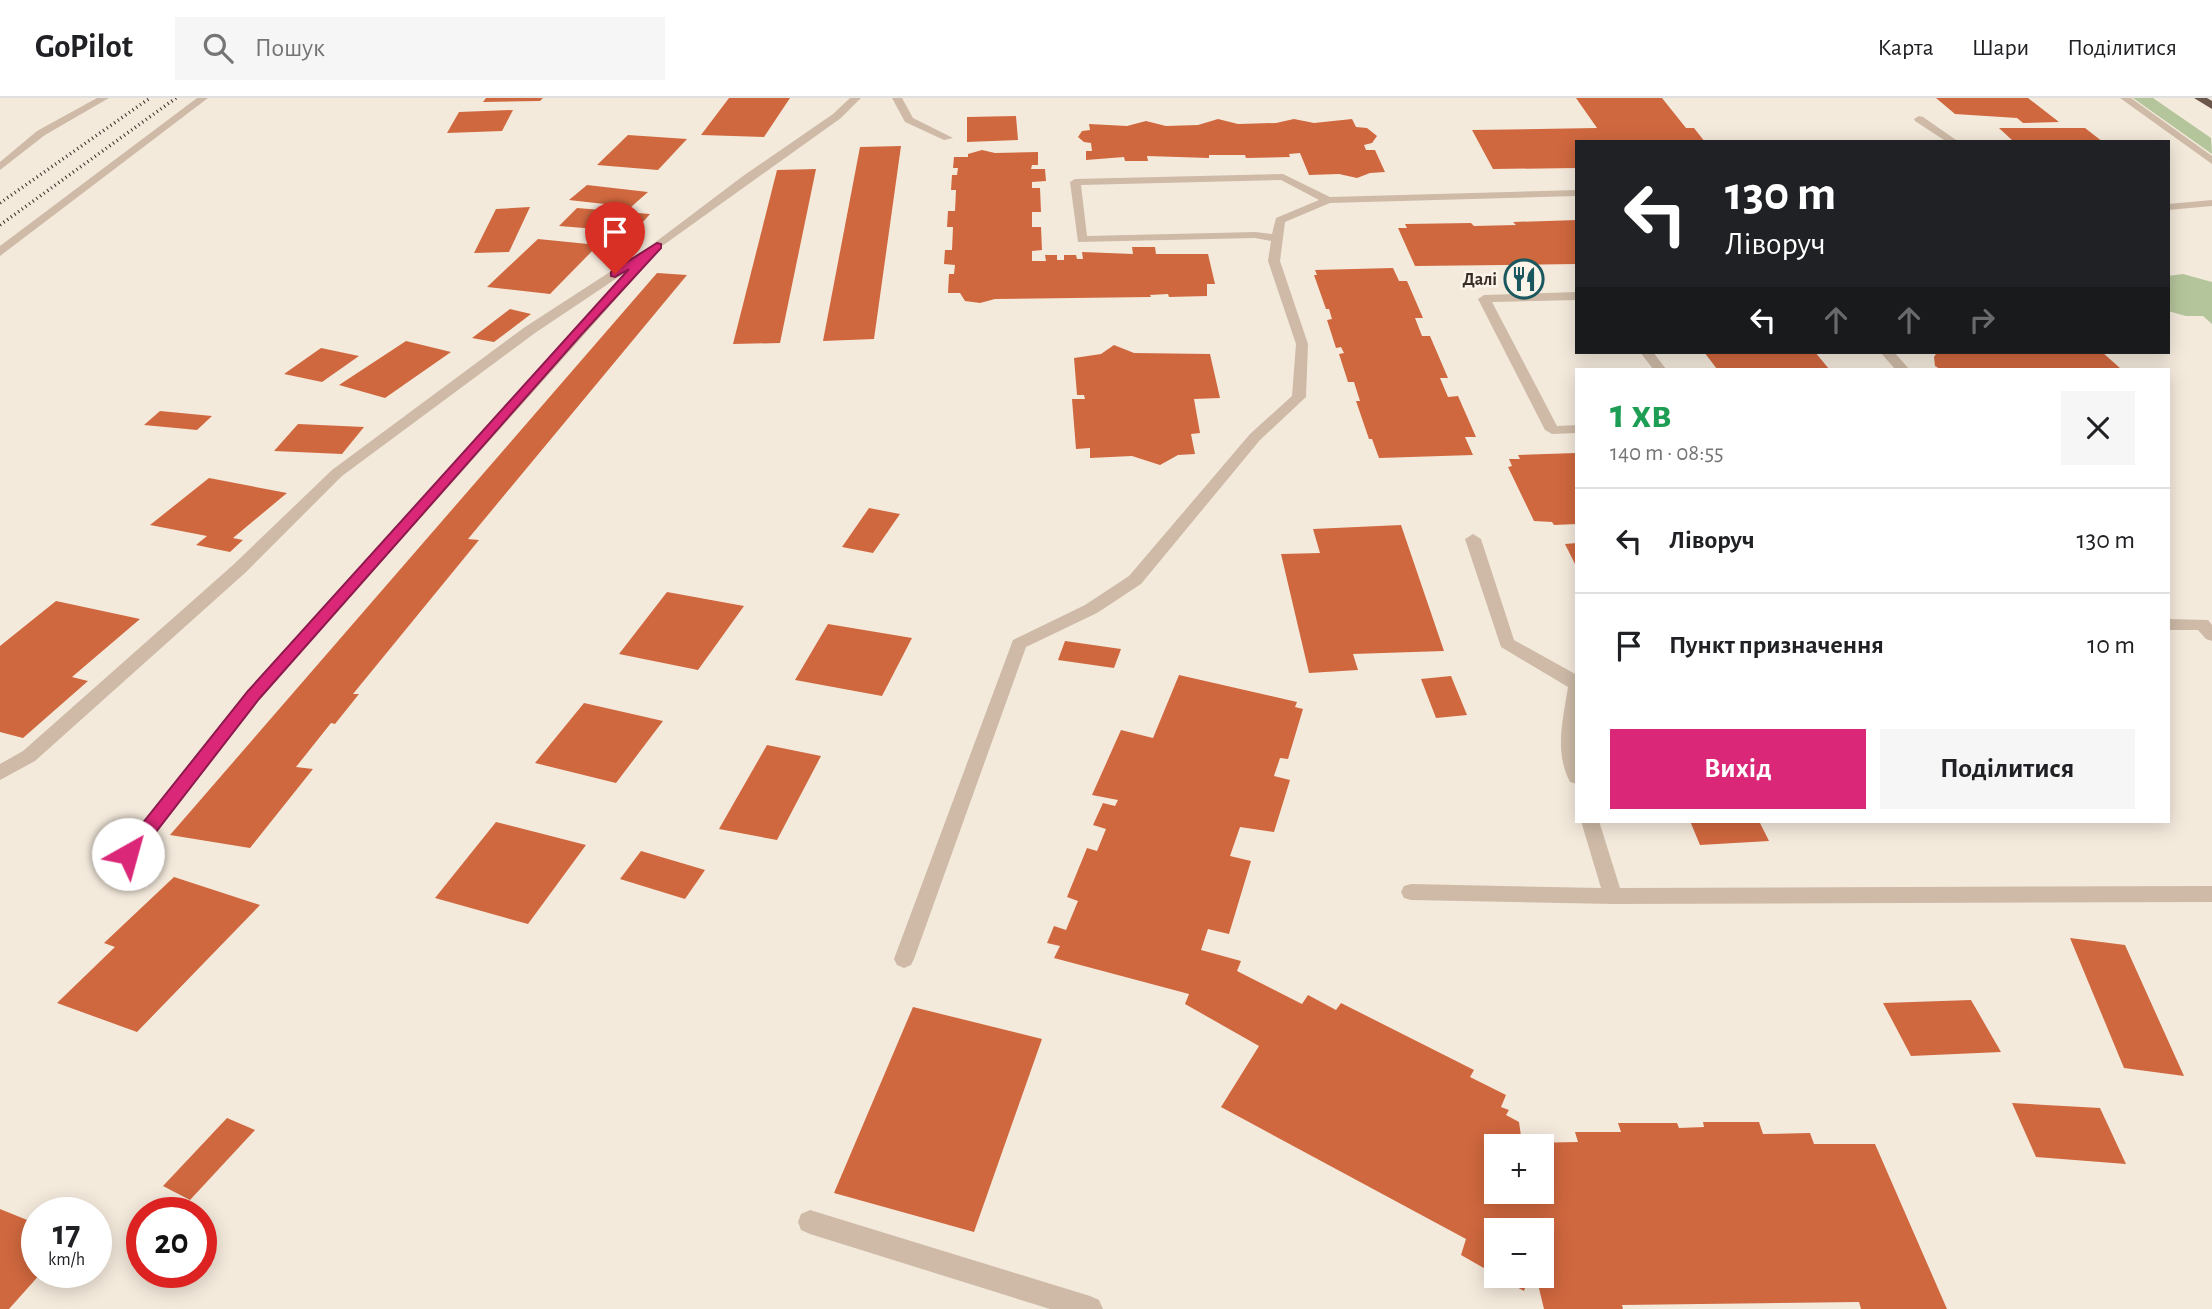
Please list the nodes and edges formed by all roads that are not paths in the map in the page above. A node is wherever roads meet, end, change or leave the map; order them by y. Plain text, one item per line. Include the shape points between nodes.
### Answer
1 (104, 98) edge
2 (204, 98) edge
3 (856, 98) edge
4 (897, 98) edge
5 (2125, 98) edge
6 (2199, 98) edge
7 (2212, 106) edge
8 (1919, 119) dead end
9 (948, 138) dead end
10 (1951, 140) edge
11 (2212, 160) edge
12 (0, 167) edge
13 (1575, 193) edge
14 (1328, 200) junction
15 (2212, 203) edge
16 (2170, 207) edge
17 (1278, 238) junction
18 (657, 246) junction
19 (0, 252) edge
20 (1575, 296) edge
21 (1890, 354) edge
22 (1901, 368) edge
23 (1575, 429) edge
24 (1473, 539) dead end
25 (2170, 625) edge
26 (2212, 635) edge
27 (1575, 681) edge
28 (1575, 690) edge
29 (1575, 770) edge
30 (0, 773) edge
31 (1591, 823) edge
32 (113, 874) dead end
33 (1411, 892) dead end
34 (2212, 894) edge
35 (1613, 896) junction
36 (904, 959) dead end
37 (810, 1222) dead end
38 (1090, 1309) edge

1 - 12 lane via 41,132
2 - 19 lane
3 - 18 lane
4 - 9 lane via 909,120
5 - 11 lane
6 - 7 highway
8 - 10 lane
13 - 14 lane
14 - 17 lane via 1280,220
14 - 17 lane via 1283,177 1075,182 1082,240
15 - 16 lane
17 - 36 lane via 1274,261 1302,344 1299,397 1255,437 1135,580 1091,609 1019,644
18 - 30 lane via 530,330 337,473 239,569 29,756
18 - 32 lane via 253,695
20 - 23 lane via 1484,299 1552,430
21 - 22 lane
24 - 27 lane via 1507,643
25 - 26 lane via 2202,624
28 - 29 lane via 1568,748
31 - 35 lane
33 - 35 lane
34 - 35 lane
37 - 38 lane

